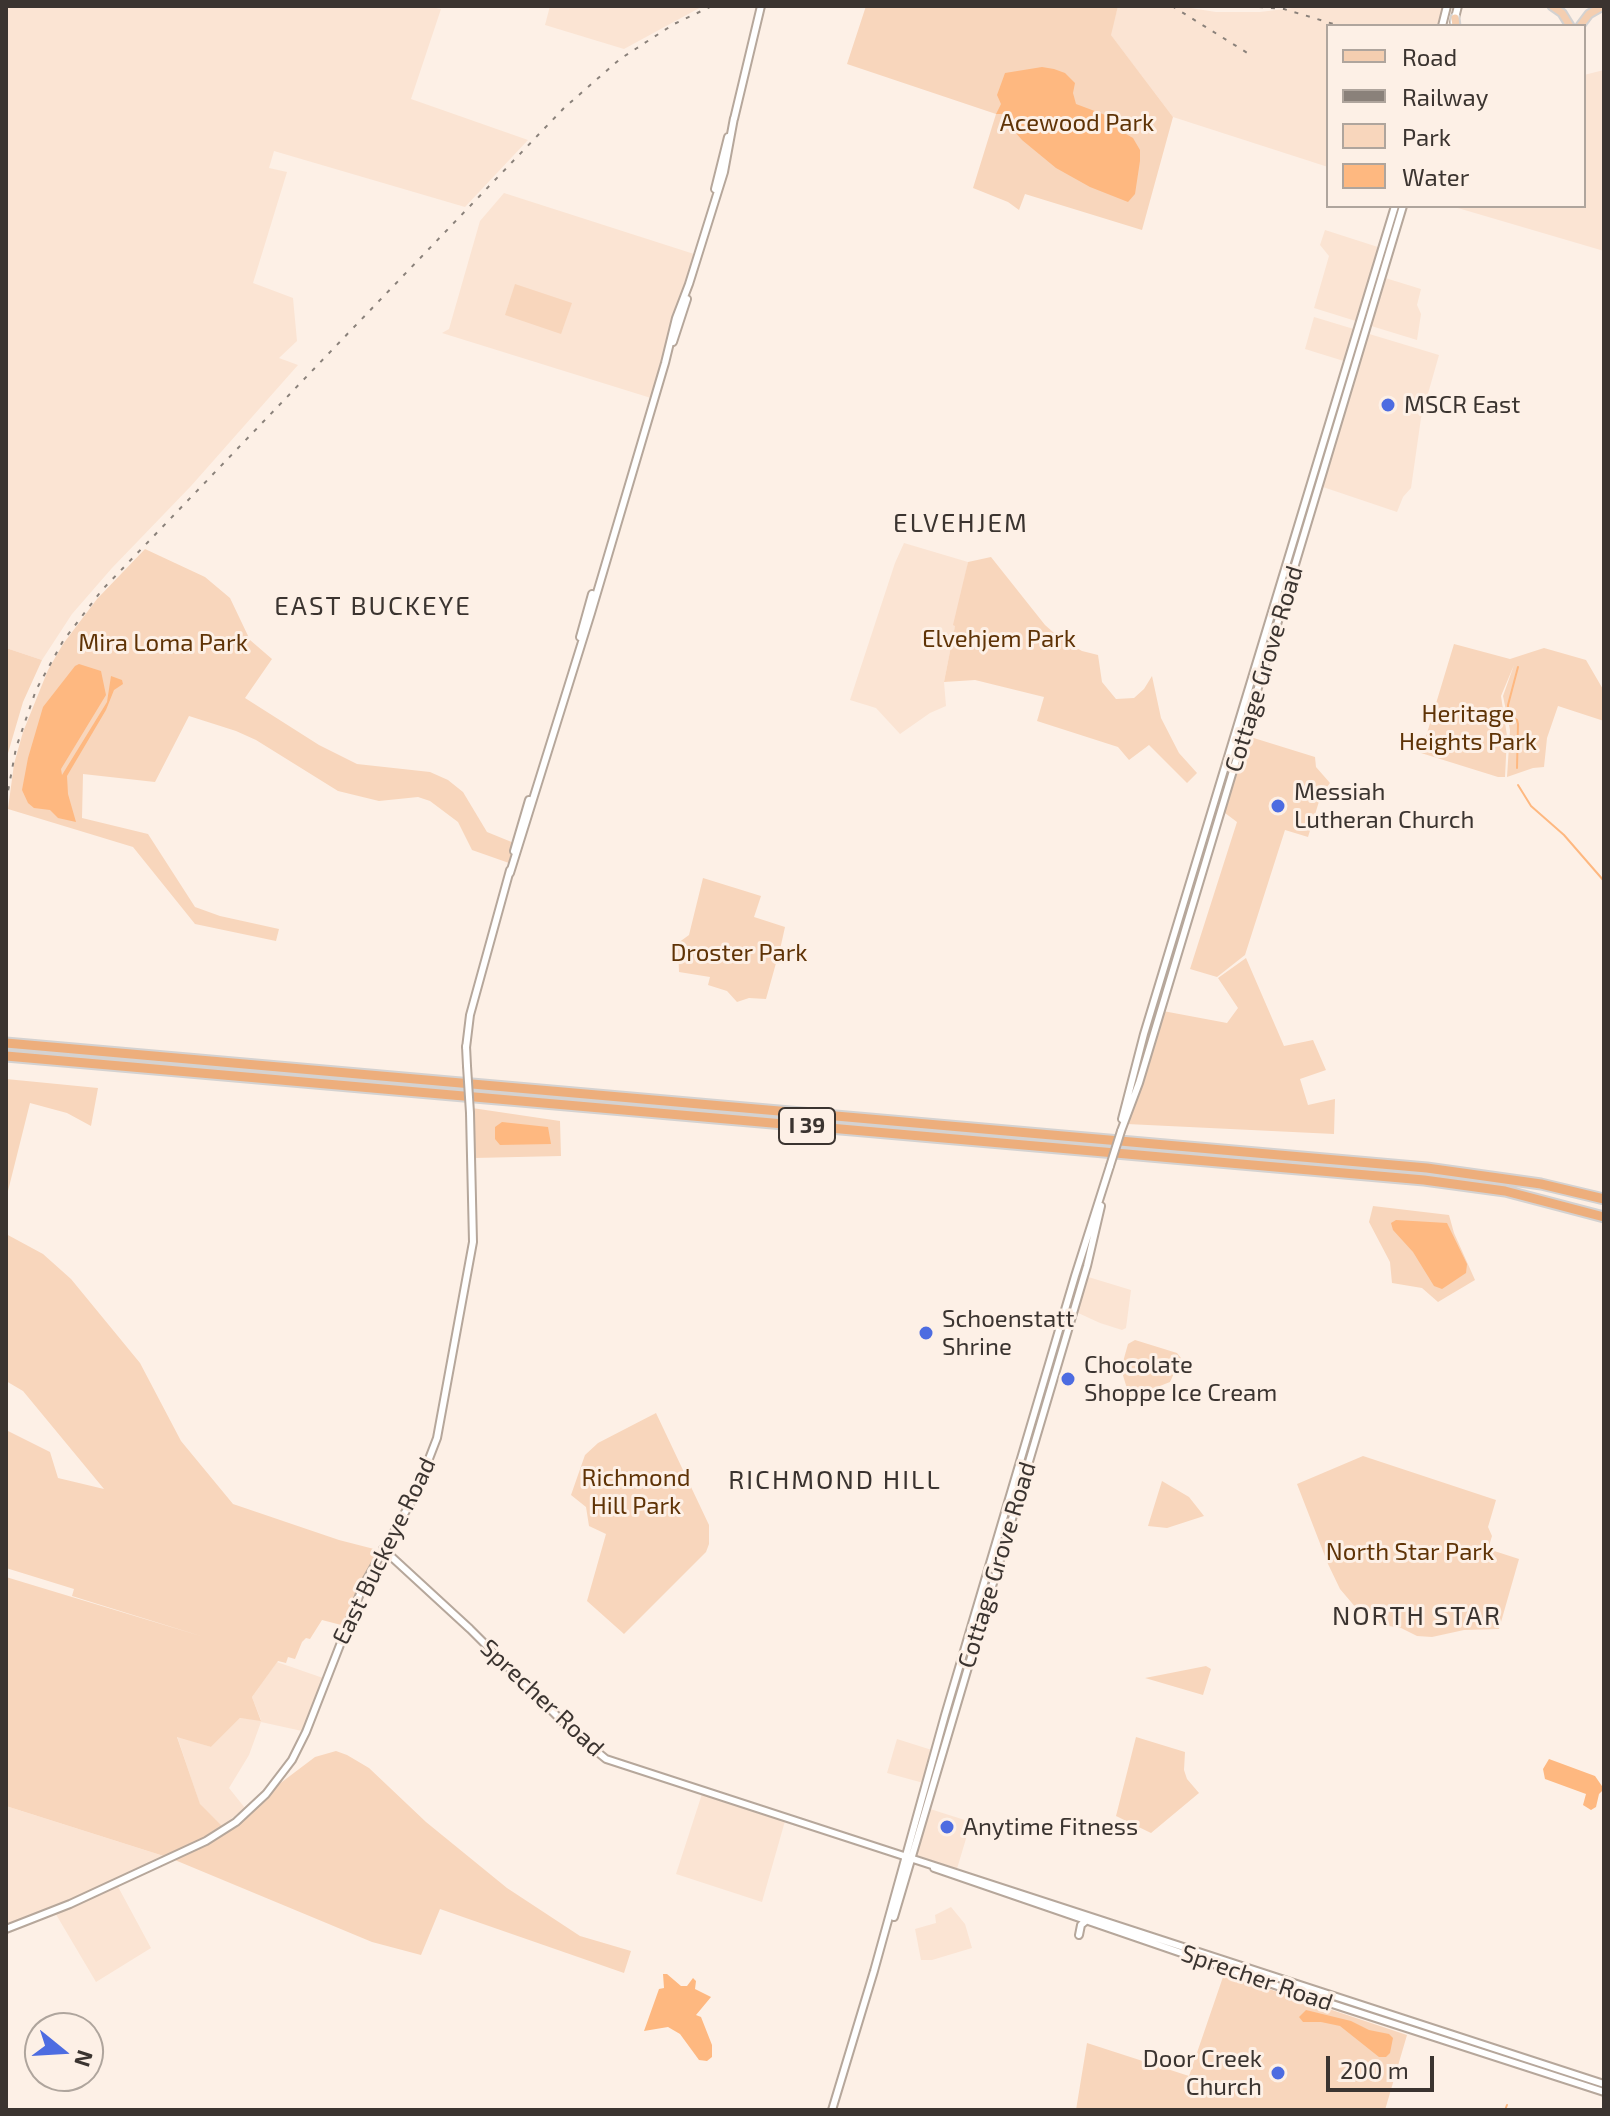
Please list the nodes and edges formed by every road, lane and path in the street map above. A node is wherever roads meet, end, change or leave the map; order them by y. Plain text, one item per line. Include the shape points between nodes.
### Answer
1 (761, 6) edge
2 (1458, 6) edge
3 (1552, 6) edge
4 (1603, 6) edge
5 (1454, 23) edge
6 (1569, 24) edge
7 (1582, 24) edge
8 (1394, 208) edge
9 (1402, 208) edge
10 (6, 1043) edge
11 (6, 1056) edge
12 (1121, 1131) junction
13 (1604, 1199) edge
14 (1604, 1217) edge
15 (383, 1549) junction
16 (909, 1858) junction
17 (1087, 1920) junction
18 (6, 1929) edge
19 (1079, 1935) dead end
20 (1604, 2084) edge
21 (1604, 2092) edge
22 (832, 2110) edge

1 - 15 main road, East Buckeye Road, bridge via 680,322 586,612 470,1002 465,1031 473,1242 446,1399 428,1466
2 - 5 main road
3 - 6 main road
4 - 7 main road
8 - 12 main road, Cottage Grove Road via 1144,1034
9 - 12 main road, Cottage Grove Road
10 - 13 highway, I 39 via 1427,1168
11 - 14 highway, I 39 via 1424,1180 1505,1191
12 - 16 main road, Cottage Grove Road, bridge via 1087,1266
15 - 16 main road, Sprecher Road via 606,1759
15 - 18 main road, East Buckeye Road via 349,1617 300,1745 266,1794 206,1841
16 - 17 main road, Sprecher Road
16 - 20 main road, Sprecher Road
16 - 22 main road, Cottage Grove Road
17 - 19 main road
17 - 21 main road, Sprecher Road

